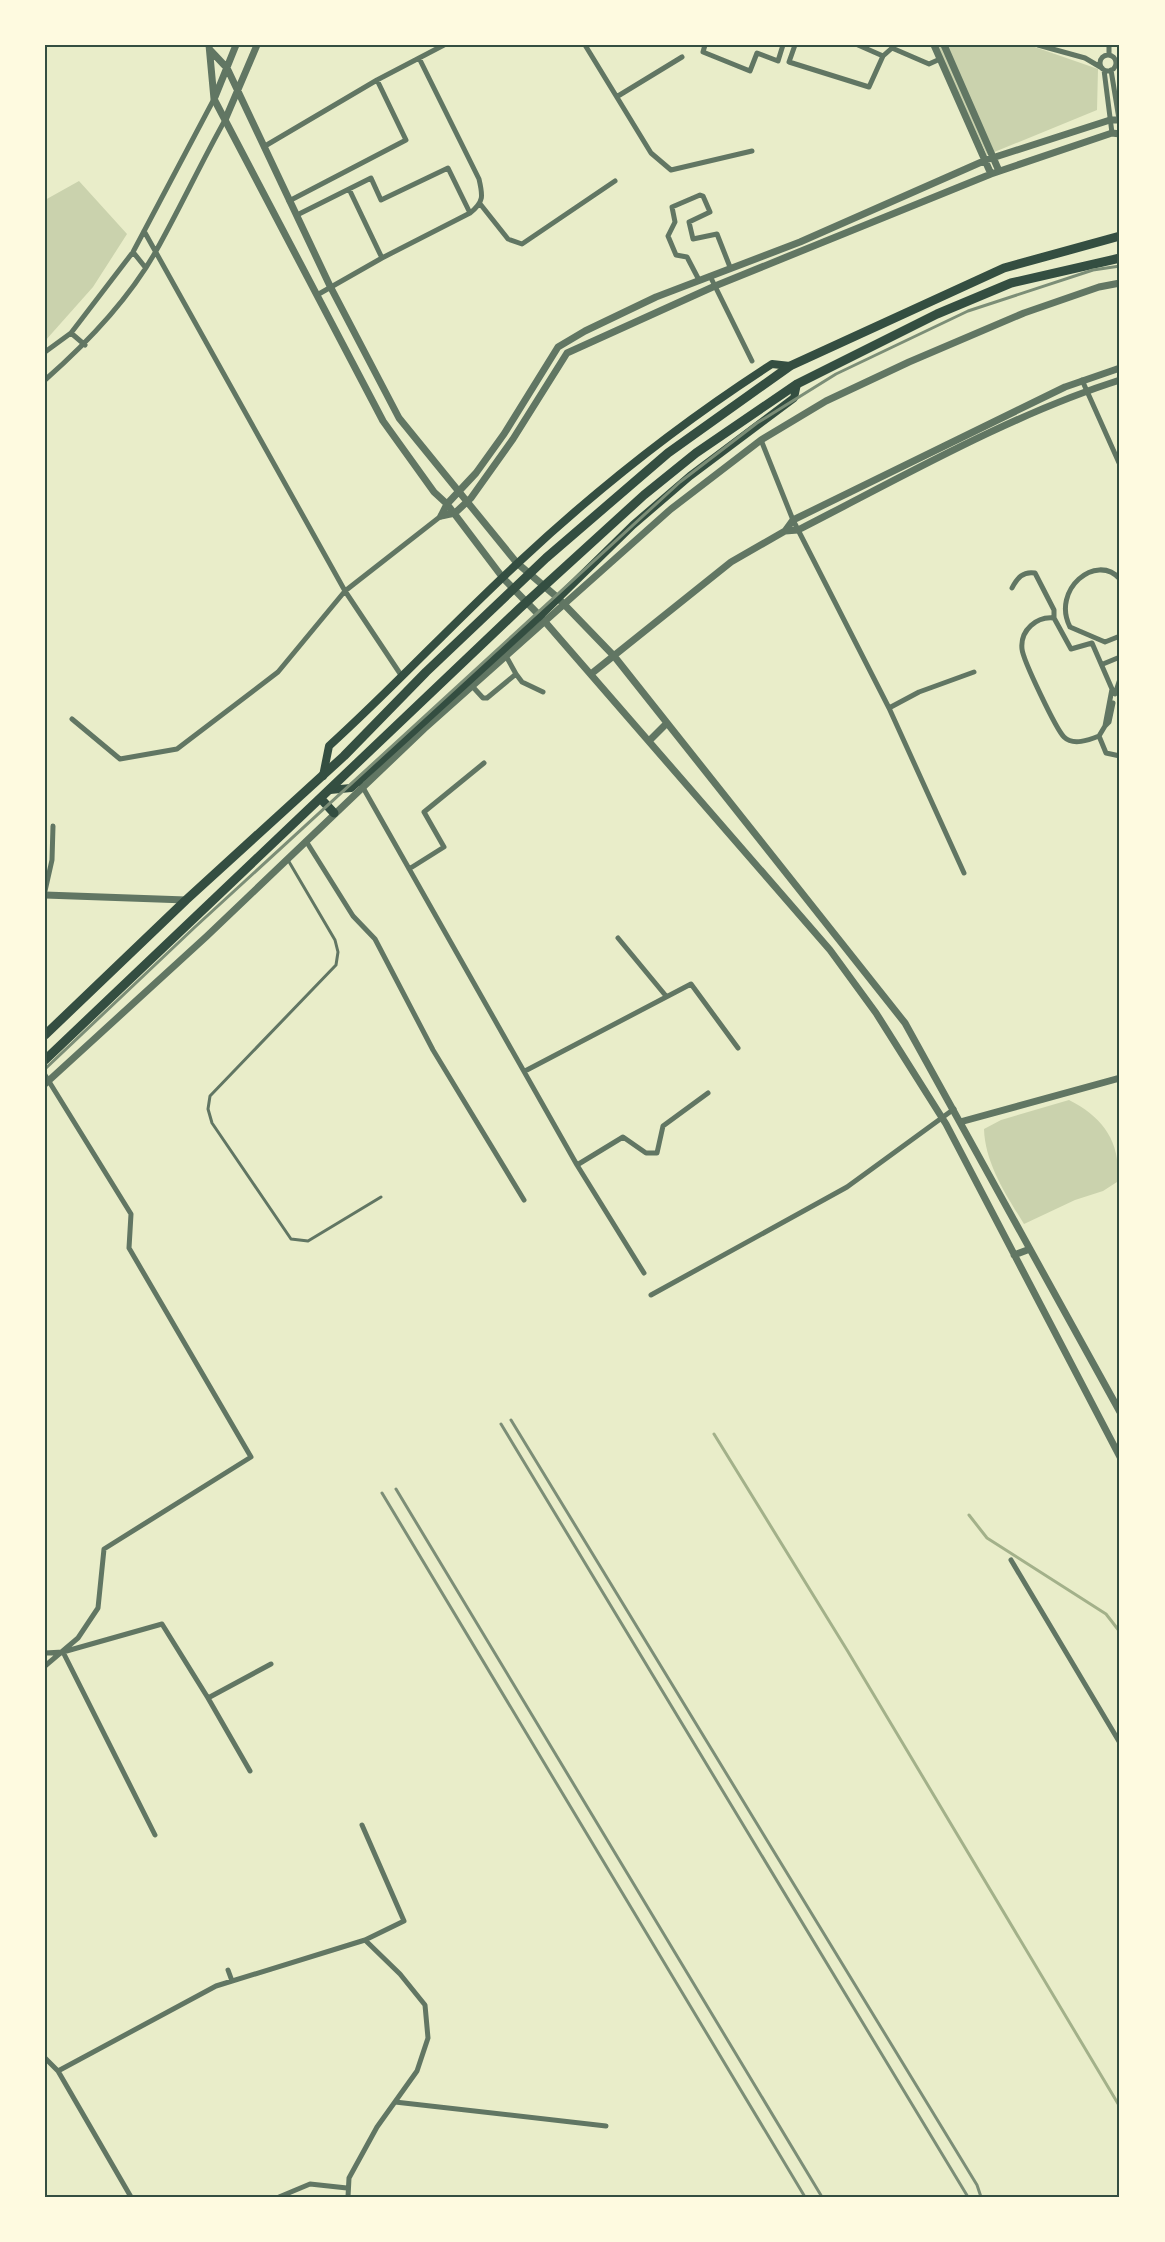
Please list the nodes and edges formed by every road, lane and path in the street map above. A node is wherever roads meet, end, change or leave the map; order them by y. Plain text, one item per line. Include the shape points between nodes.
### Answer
1 (236, 45) edge
2 (257, 45) edge
3 (444, 45) edge
4 (585, 45) edge
5 (705, 45) edge
6 (783, 45) edge
7 (795, 45) edge
8 (858, 45) edge
9 (934, 45) edge
10 (944, 45) edge
11 (1038, 45) edge
12 (1109, 45) edge
13 (210, 48) edge
14 (1109, 55) junction
15 (883, 56) junction
16 (682, 57) dead end
17 (419, 58) junction
18 (940, 59) junction
19 (227, 68) junction
20 (1103, 69) junction
21 (1111, 70) junction
22 (376, 80) junction
23 (237, 88) junction
24 (618, 96) junction
25 (214, 99) junction
26 (225, 120) junction
27 (1110, 120) junction
28 (1120, 122) edge
29 (1116, 133) edge
30 (265, 146) junction
31 (752, 150) dead end
32 (994, 158) junction
33 (986, 160) junction
34 (999, 171) junction
35 (991, 174) junction
36 (615, 180) dead end
37 (349, 189) junction
38 (915, 193) junction
39 (289, 201) junction
40 (481, 204) junction
41 (920, 205) junction
42 (470, 213) junction
43 (297, 215) junction
44 (855, 217) junction
45 (859, 228) junction
46 (144, 231) junction
47 (1120, 236) edge
48 (800, 242) junction
49 (133, 252) junction
50 (803, 252) junction
51 (155, 253) junction
52 (382, 258) junction
53 (1120, 258) edge
54 (145, 267) junction
55 (730, 267) junction
56 (710, 276) junction
57 (699, 280) junction
58 (1120, 284) edge
59 (715, 285) junction
60 (330, 286) junction
61 (317, 295) junction
62 (656, 297) junction
63 (662, 310) junction
64 (626, 312) junction
65 (602, 323) junction
66 (632, 324) junction
67 (71, 333) junction
68 (608, 334) junction
69 (85, 345) junction
70 (559, 346) junction
71 (45, 352) edge
72 (568, 352) junction
73 (752, 361) dead end
74 (790, 366) junction
75 (1120, 368) edge
76 (45, 380) edge
77 (1082, 380) junction
78 (1120, 380) edge
79 (797, 384) junction
80 (1087, 391) junction
81 (504, 434) junction
82 (513, 439) junction
83 (761, 440) junction
84 (1120, 465) edge
85 (460, 492) junction
86 (467, 501) junction
87 (447, 504) junction
88 (454, 513) junction
89 (441, 516) junction
90 (793, 520) junction
91 (798, 530) junction
92 (785, 531) junction
93 (518, 563) junction
94 (503, 578) junction
95 (1120, 579) edge
96 (1012, 588) dead end
97 (345, 591) junction
98 (561, 601) junction
99 (542, 618) junction
100 (1054, 618) junction
101 (1120, 635) edge
102 (506, 656) junction
103 (614, 656) junction
104 (1120, 657) edge
105 (1103, 664) junction
106 (974, 672) dead end
107 (516, 674) junction
108 (591, 674) junction
109 (401, 675) junction
110 (1120, 679) edge
111 (472, 686) junction
112 (543, 692) dead end
113 (888, 708) junction
114 (72, 719) dead end
115 (667, 723) junction
116 (1105, 726) junction
117 (1099, 736) junction
118 (649, 741) junction
119 (1120, 756) edge
120 (484, 763) dead end
121 (322, 777) junction
122 (360, 784) junction
123 (330, 790) junction
124 (321, 799) junction
125 (334, 813) junction
126 (53, 826) dead end
127 (306, 840) junction
128 (287, 858) junction
129 (409, 869) junction
130 (964, 873) dead end
131 (45, 893) edge
132 (186, 900) junction
133 (815, 910) junction
134 (806, 922) junction
135 (618, 938) dead end
136 (666, 996) junction
137 (45, 1035) edge
138 (738, 1048) dead end
139 (45, 1060) edge
140 (525, 1071) junction
141 (1120, 1078) edge
142 (46, 1080) edge
143 (708, 1093) dead end
144 (954, 1109) junction
145 (943, 1119) junction
146 (960, 1122) junction
147 (948, 1129) junction
148 (577, 1165) junction
149 (381, 1197) dead end
150 (524, 1200) dead end
151 (1030, 1249) junction
152 (1014, 1255) junction
153 (644, 1274) dead end
154 (651, 1295) dead end
155 (1120, 1412) edge
156 (1120, 1457) edge
157 (1011, 1560) dead end
158 (63, 1652) junction
159 (45, 1653) edge
160 (271, 1664) dead end
161 (45, 1666) edge
162 (208, 1698) junction
163 (1120, 1743) edge
164 (250, 1771) dead end
165 (362, 1825) dead end
166 (155, 1835) dead end
167 (365, 1940) junction
168 (228, 1970) dead end
169 (232, 1981) junction
170 (45, 2058) edge
171 (57, 2072) junction
172 (395, 2103) junction
173 (606, 2126) dead end
174 (347, 2188) junction
175 (131, 2197) edge
176 (279, 2197) edge
177 (348, 2197) edge

1 - 19 street
2 - 23 street
3 - 17 street
4 - 24 street
5 - 6 street via 703,51 750,71 757,53 778,61
7 - 15 street via 789,62 869,87
8 - 15 street
9 - 18 street
10 - 32 street
11 - 20 street via 1084,58
12 - 14 street
13 - 19 street
13 - 25 street
14 - 20 street via 1102,58
14 - 21 street via 1116,62
15 - 18 street via 892,48 929,64
16 - 24 street
17 - 22 street
17 - 40 street via 479,179
18 - 33 street
19 - 23 street
19 - 25 street
20 - 21 street
20 - 27 street
21 - 28 street
22 - 30 street
22 - 39 street via 406,140
23 - 26 street
23 - 30 street
24 - 31 street via 651,153 671,170
25 - 26 street
25 - 46 street
26 - 51 street
26 - 61 street
27 - 28 street
27 - 29 street
27 - 32 street
29 - 34 street
30 - 39 street
32 - 33 street
32 - 34 street
33 - 35 street
33 - 38 street
34 - 35 street
35 - 41 street
36 - 40 street via 522,244 508,239
37 - 42 street via 372,178 381,200 448,168
37 - 43 street
37 - 52 street
38 - 41 street
38 - 44 street
39 - 43 street
40 - 42 street
41 - 45 street
42 - 52 street
43 - 60 street
44 - 45 street
44 - 48 street
45 - 50 street
46 - 49 street
46 - 51 street
47 - 74 highway via 1004,268
48 - 50 street
48 - 55 street
49 - 54 street
49 - 67 street
50 - 59 street
51 - 54 street
51 - 97 street
52 - 60 street
53 - 79 highway via 1011,283 937,314
54 - 69 street
55 - 56 street
55 - 57 street via 717,234 693,239 689,222 710,212 700,195 672,207 675,222 669,236 676,255 687,256
56 - 57 street
56 - 59 street
57 - 62 street
58 - 83 street via 1099,287 1024,313 909,362 826,401
59 - 63 street
59 - 73 street
60 - 61 street
60 - 85 street via 399,418
61 - 87 street via 382,421
62 - 63 street
62 - 64 street
63 - 66 street
64 - 65 street
64 - 66 street
65 - 68 street
65 - 70 street
66 - 68 street
67 - 69 street
67 - 71 street
68 - 72 street
69 - 76 street
70 - 72 street
70 - 81 street
72 - 82 street
74 - 93 main road via 772,364 685,422
74 - 121 highway via 732,405 620,492 426,672
75 - 77 street
77 - 80 street
77 - 90 street
78 - 80 street
79 - 98 main road via 794,398 690,476 633,525
79 - 123 highway via 696,453 644,495
80 - 84 street
80 - 91 street via 924,466
81 - 82 street
81 - 85 street
82 - 86 street
83 - 90 street
83 - 98 street
85 - 86 street
85 - 87 street
86 - 88 street
86 - 93 street
87 - 88 street
87 - 89 street
88 - 89 street
88 - 94 street
89 - 97 street
90 - 91 street
90 - 92 street
91 - 92 street
91 - 113 street
92 - 103 street via 731,562
93 - 94 main road
93 - 98 street
94 - 99 street
94 - 109 main road
95 - 101 street via 1106,570 1082,578 1068,591 1064,608 1070,627 1081,633 1105,642
96 - 100 street via 1023,574 1035,573 1054,610
97 - 109 street
97 - 114 street via 278,672 177,749 120,759
98 - 99 main road
98 - 103 street
99 - 102 street
99 - 108 street
99 - 122 main road
100 - 105 street via 1071,649 1090,642
100 - 117 street via 1036,621 1026,630 1022,649 1026,660 1063,736 1071,741
102 - 107 street
102 - 111 street
103 - 108 street
103 - 115 street
104 - 105 street
105 - 116 street via 1112,689
106 - 113 street
107 - 111 street via 487,698
107 - 112 street via 522,682
108 - 118 street
109 - 121 main road via 329,746
110 - 116 street
111 - 122 street
113 - 130 street
115 - 118 street
115 - 133 street
116 - 117 street
117 - 119 street via 1106,753
118 - 134 street
120 - 129 street via 424,812 444,847
121 - 132 highway
122 - 123 main road
122 - 125 street
122 - 129 street
123 - 124 highway
124 - 125 highway
124 - 139 highway
125 - 127 street
126 - 131 street via 52,860
127 - 128 street
127 - 150 street via 353,916 375,939 433,1050
128 - 142 street via 207,936
128 - 149 lane via 334,940 338,952 336,965 210,1096 212,1123 291,1239 308,1240
129 - 140 street
131 - 132 street
132 - 137 highway
133 - 134 street
133 - 144 street via 905,1023
134 - 145 street via 876,1013
135 - 136 street
136 - 138 street via 691,984
136 - 140 street
140 - 148 street
141 - 146 street
142 - 158 street via 131,1214 129,1248 251,1457 104,1549 99,1608
143 - 148 street via 663,1126 657,1153 646,1153 623,1137
144 - 145 street
144 - 146 street
145 - 147 street
145 - 154 street via 846,1186
146 - 147 street
146 - 151 street
147 - 152 street
148 - 153 street
151 - 152 street
151 - 155 street
152 - 156 street
157 - 163 street
158 - 159 street
158 - 161 street
158 - 162 street via 162,1624
158 - 166 street
160 - 162 street
162 - 164 street
165 - 167 street via 404,1921
167 - 169 street
167 - 172 street via 400,1974 424,2005 428,2038 417,2071
168 - 169 street
169 - 171 street
170 - 171 street
171 - 175 street
172 - 173 street
172 - 174 street via 377,2127
174 - 176 street via 310,2184
174 - 177 street

